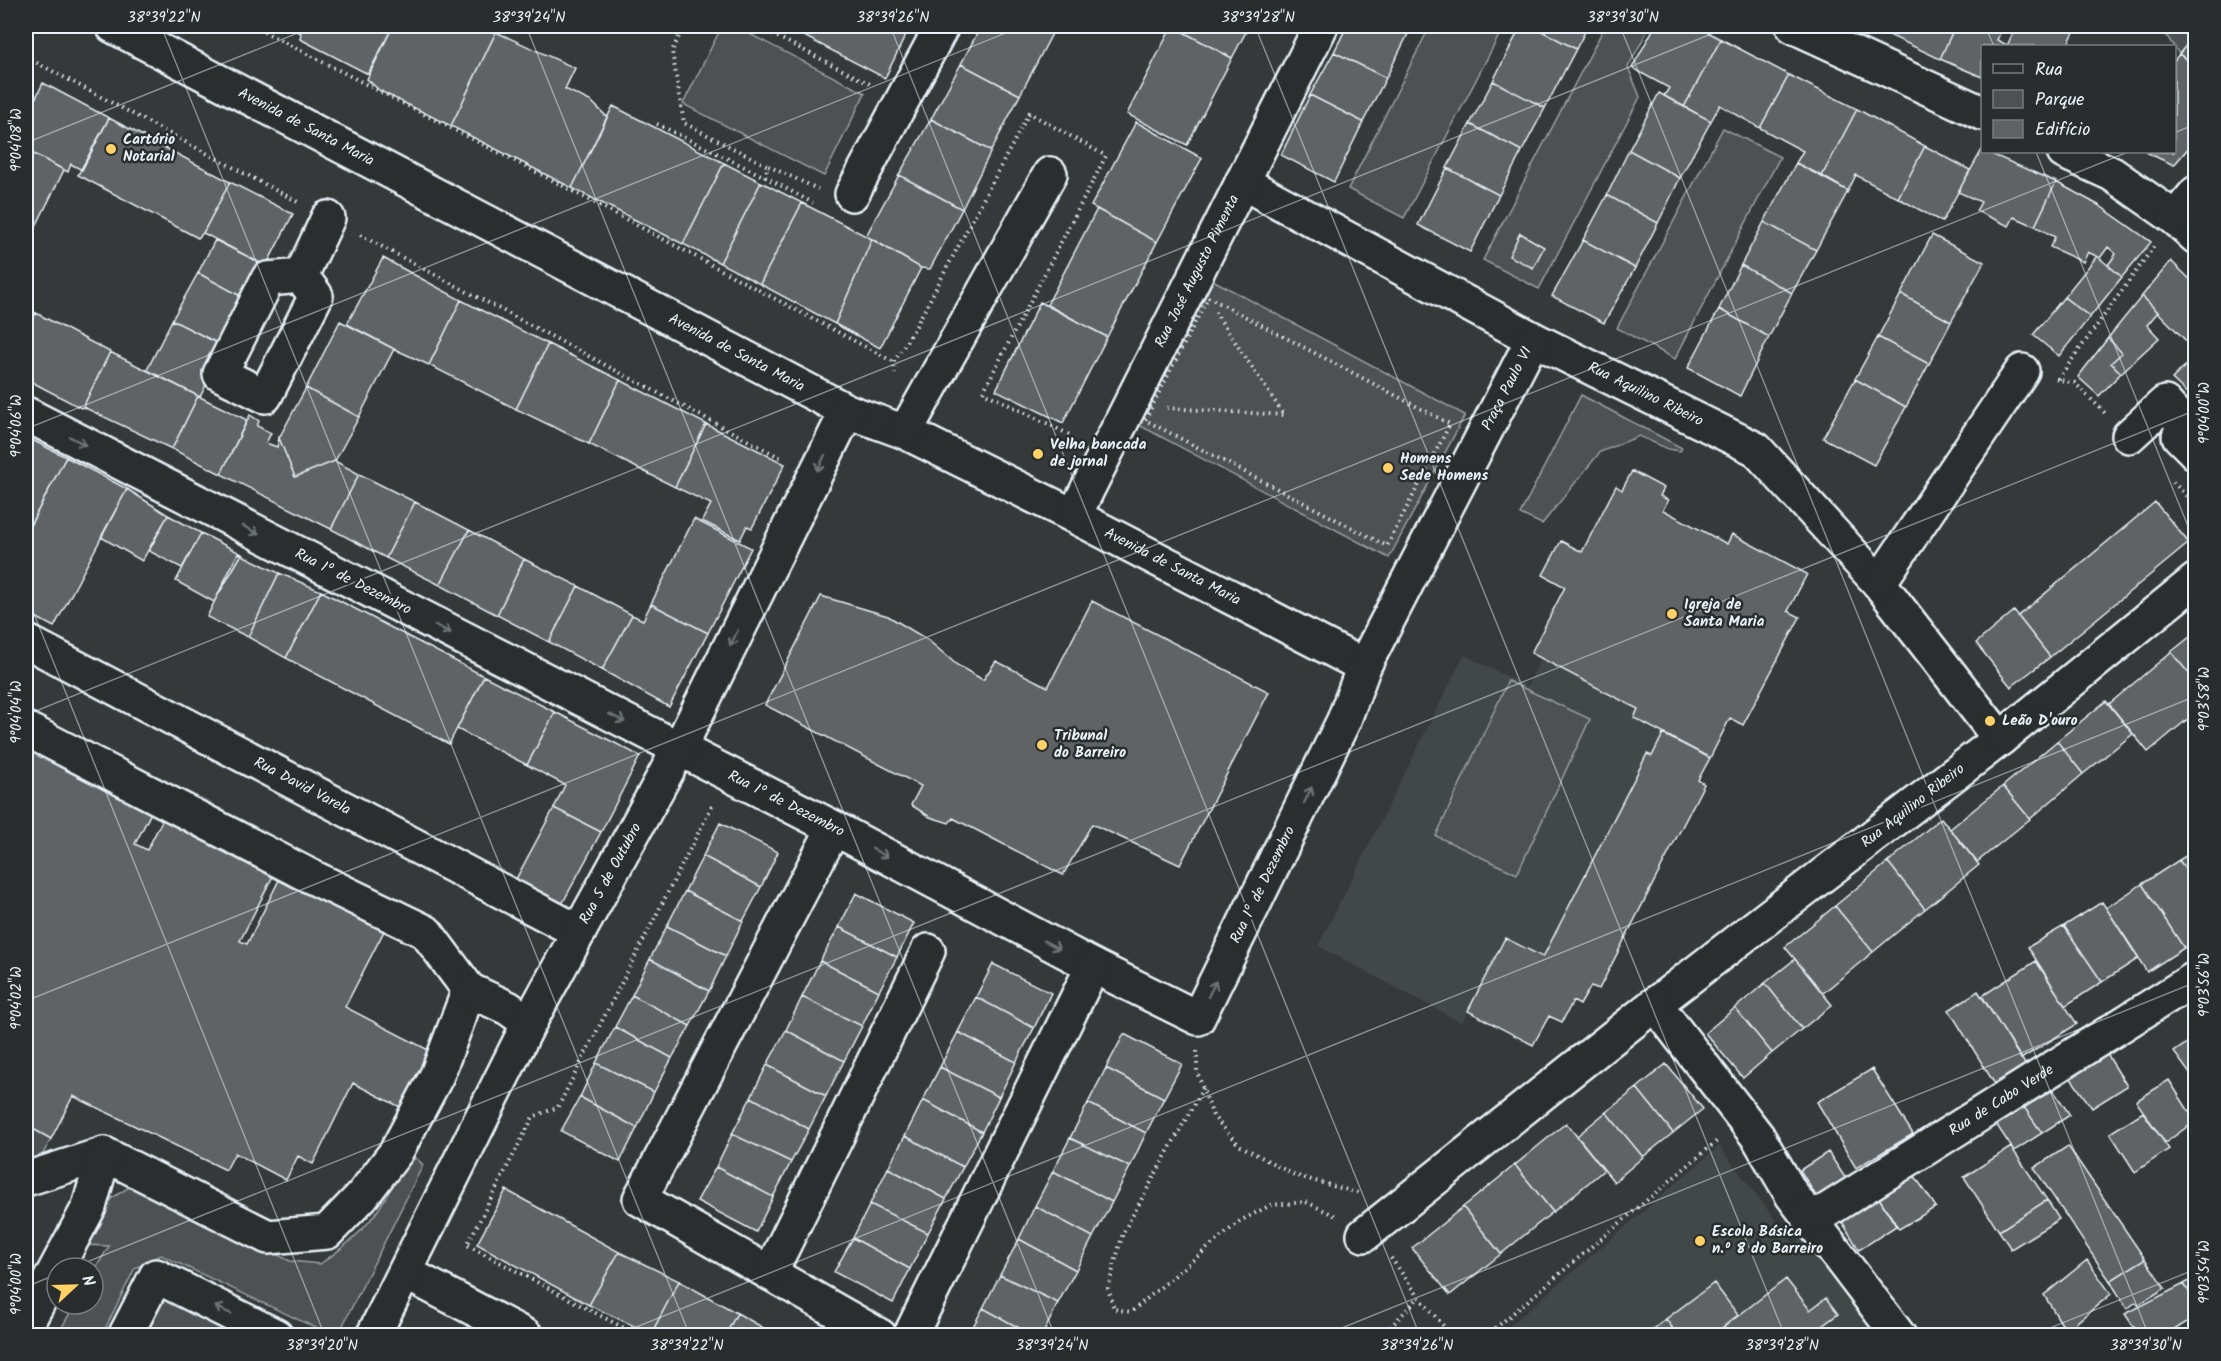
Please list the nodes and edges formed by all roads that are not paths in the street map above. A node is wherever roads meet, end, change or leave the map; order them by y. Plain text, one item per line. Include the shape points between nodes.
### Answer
1 (113, 26) edge
2 (942, 26) edge
3 (1321, 26) edge
4 (1793, 26) edge
5 (1981, 112) edge
6 (2066, 153) edge
7 (1050, 174) dead end
8 (1242, 182) junction
9 (839, 191) road end
10 (2196, 193) edge
11 (328, 218) road end
12 (2185, 228) edge
13 (301, 276) dead end
14 (1533, 339) junction
15 (2022, 371) dead end
16 (847, 411) junction
17 (26, 414) edge
18 (906, 432) junction
19 (2129, 436) dead end
20 (2196, 453) edge
21 (1074, 516) junction
22 (2196, 580) edge
23 (1879, 583) junction
24 (26, 641) edge
25 (1364, 666) junction
26 (26, 729) edge
27 (2000, 739) junction
28 (679, 749) junction
29 (834, 828) junction
30 (579, 932) junction
31 (928, 951) dead end
32 (1093, 966) junction
33 (2196, 978) edge
34 (469, 990) junction
35 (1655, 1004) junction
36 (529, 1023) junction
37 (104, 1154) junction
38 (26, 1179) edge
39 (1806, 1214) junction
40 (1364, 1235) road end
41 (406, 1273) junction
42 (770, 1273) junction
43 (26, 1326) edge
44 (125, 1335) edge
45 (276, 1335) edge
46 (373, 1335) edge
47 (525, 1335) edge
48 (880, 1335) edge
49 (910, 1335) edge
50 (1899, 1335) edge

1 - 16 street, Avenida de Santa Maria
2 - 9 street
3 - 8 street, Rua José Augusto Pimenta
4 - 5 street
6 - 12 street via 2112,174
7 - 18 street
8 - 14 street, Praça Paulo VI
8 - 21 street, Rua José Augusto Pimenta
10 - 12 street
11 - 13 street
14 - 23 street, Rua Aquilino Ribeiro via 1756,449
14 - 25 street, Praça Paulo VI
15 - 23 street
16 - 18 street, Avenida de Santa Maria
16 -> 28 street, Rua 5 de Outubro
17 -> 28 street, Rua 1º de Dezembro
18 - 21 street, Avenida de Santa Maria
19 - 20 street via 2165,404 2185,424 2179,436
21 - 25 street, Avenida de Santa Maria
22 - 27 street
23 - 27 street, Rua Aquilino Ribeiro
24 - 30 street, Rua David Varela
32 -> 25 street, Rua 1º de Dezembro via 1198,1018 1344,720
26 - 34 street via 426,932
27 - 35 street, Rua Aquilino Ribeiro
28 - 29 street, Rua 1º de Dezembro
28 - 30 street, Rua 5 de Outubro
29 -> 32 street, Rua 1º de Dezembro
29 - 42 street via 640,1199
30 - 36 street, Rua 5 de Outubro
31 - 42 street
32 - 49 street
33 - 39 street, Rua de Cabo Verde via 1823,1213
34 - 36 street via 508,1008
34 - 37 street via 437,1075 396,1152 327,1232 268,1237
35 - 39 street via 1758,1137
35 - 40 street, Rua Aquilino Ribeiro
36 - 41 street, Rua 5 de Outubro
37 - 38 street
37 - 43 street via 89,1207
39 - 50 street
41 - 46 street, Rua 5 de Outubro
41 - 47 street
42 - 48 street
45 -> 44 street via 156,1276

